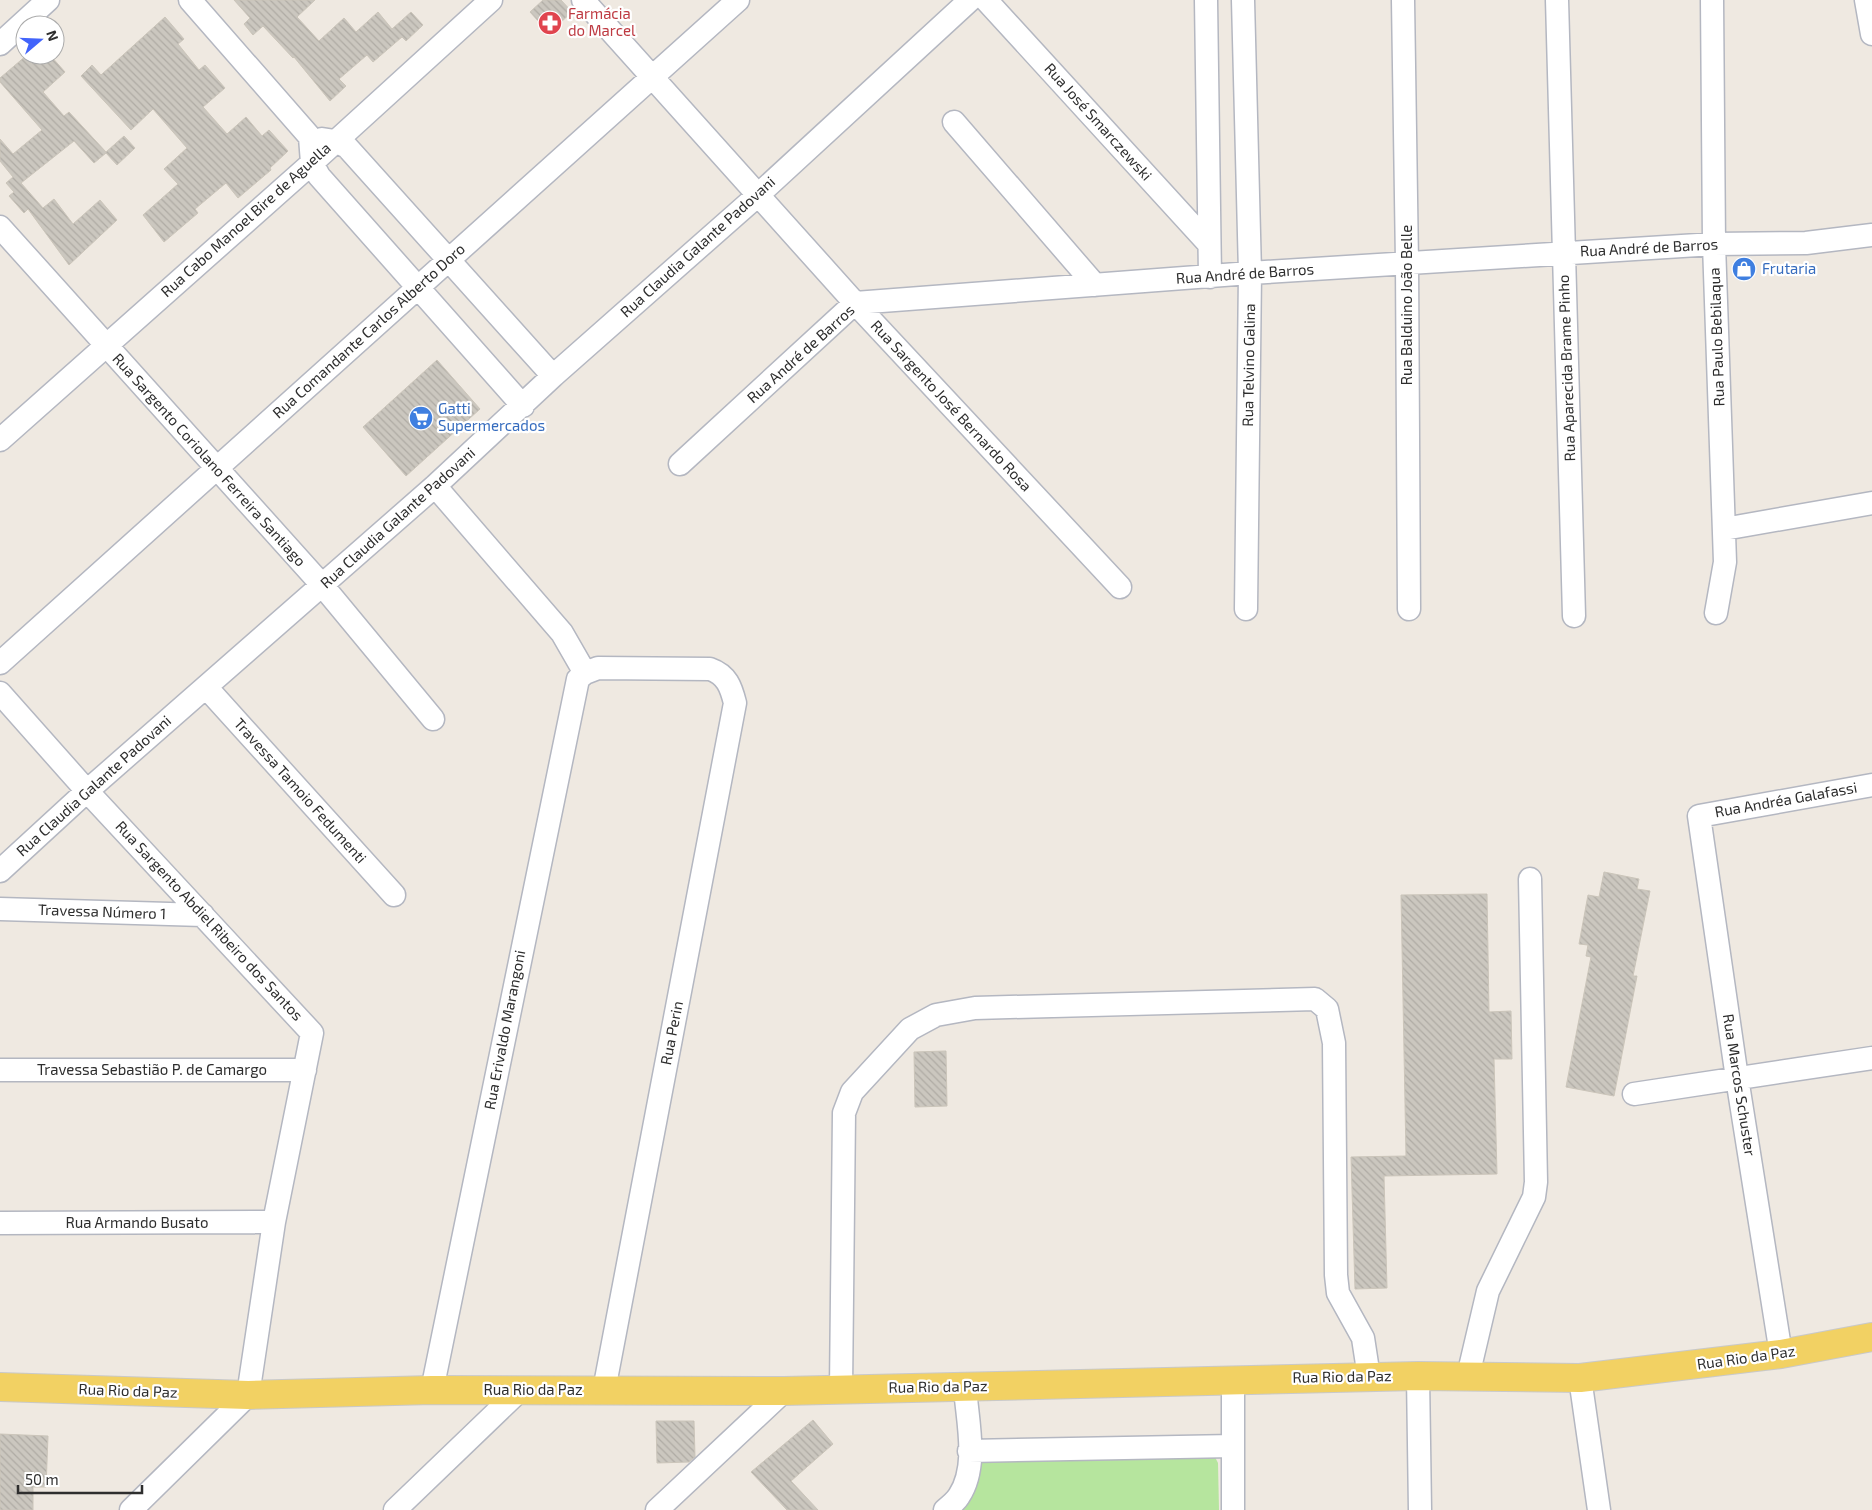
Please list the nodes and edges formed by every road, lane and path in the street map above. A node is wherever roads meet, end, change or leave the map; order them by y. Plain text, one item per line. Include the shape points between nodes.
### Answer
1 (48, 0) edge
2 (190, 0) edge
3 (491, 0) edge
4 (583, 0) edge
5 (738, 0) edge
6 (970, 0) edge
7 (986, 0) edge
8 (1206, 0) edge
9 (1243, 0) edge
10 (1403, 0) edge
11 (1556, 0) edge
12 (1712, 0) edge
13 (1866, 0) edge
14 (1872, 34) edge
15 (0, 44) edge
16 (652, 78) junction
17 (954, 122) dead end
18 (310, 137) junction
19 (336, 141) junction
20 (312, 163) junction
21 (758, 195) junction
22 (0, 227) edge
23 (1872, 235) edge
24 (1209, 244) junction
25 (1714, 244) junction
26 (1564, 253) junction
27 (448, 260) junction
28 (1407, 263) junction
29 (1250, 273) junction
30 (1210, 277) junction
31 (1095, 285) junction
32 (418, 286) junction
33 (855, 303) junction
34 (105, 344) junction
35 (553, 376) junction
36 (523, 406) junction
37 (0, 440) edge
38 (680, 464) dead end
39 (216, 468) junction
40 (435, 486) junction
41 (1872, 503) edge
42 (1724, 529) junction
43 (322, 586) junction
44 (1120, 587) dead end
45 (1246, 609) dead end
46 (1409, 610) dead end
47 (1716, 613) dead end
48 (1574, 616) dead end
49 (0, 663) edge
50 (585, 673) junction
51 (206, 687) junction
52 (0, 693) edge
53 (434, 719) dead end
54 (1872, 785) edge
55 (87, 791) junction
56 (1699, 816) joint
57 (0, 871) edge
58 (1530, 880) dead end
59 (394, 894) dead end
60 (0, 909) edge
61 (203, 915) junction
62 (1872, 1058) edge
63 (0, 1070) edge
64 (305, 1070) junction
65 (1737, 1078) junction
66 (1634, 1094) dead end
67 (274, 1222) junction
68 (0, 1223) edge
69 (1872, 1337) edge
70 (1781, 1354) junction
71 (1418, 1376) junction
72 (1468, 1376) junction
73 (1369, 1377) junction
74 (1580, 1378) junction
75 (1233, 1380) junction
76 (0, 1387) edge
77 (965, 1387) junction
78 (841, 1389) junction
79 (432, 1390) junction
80 (520, 1390) junction
81 (604, 1390) junction
82 (784, 1391) junction
83 (248, 1395) junction
84 (1233, 1446) junction
85 (969, 1452) junction
86 (131, 1510) edge
87 (395, 1510) edge
88 (657, 1510) edge
89 (945, 1510) edge
90 (1233, 1510) edge
91 (1420, 1510) edge
92 (1599, 1510) edge

1 - 15 street
2 - 18 street
3 - 19 street, Rua Cabo Manoel Bire de Aguella
4 - 16 street, Rua Sargento José Bernardo Rosa
5 - 16 street, Rua Comandante Carlos Alberto Doro
6 - 21 street, Rua Claudia Galante Padovani
7 - 24 street, Rua José Smarczewski
8 - 24 street
9 - 29 street, Rua Telvino Galina
10 - 28 street, Rua Balduino João Belle
11 - 26 street, Rua Aparecida Brame Pinho
12 - 25 street, Rua Paulo Bebilaqua
13 - 14 street
16 - 21 street, Rua Sargento José Bernardo Rosa
16 - 27 street, Rua Comandante Carlos Alberto Doro
17 - 31 street
18 - 19 street
18 - 20 street
19 - 20 street, Rua Cabo Manoel Bire de Aguella
19 - 27 street via 347,147
20 - 32 street via 319,176
20 - 34 street, Rua Cabo Manoel Bire de Aguella
21 - 33 street, Rua Sargento José Bernardo Rosa
21 - 35 street, Rua Claudia Galante Padovani
22 - 34 street, Rua Sargento Coriolano Ferreira Santiago
23 - 25 street, Rua André de Barros via 1806,243
24 - 30 street
25 - 26 street, Rua André de Barros
25 - 42 street, Rua Paulo Bebilaqua
26 - 28 street, Rua André de Barros
26 - 48 street, Rua Aparecida Brame Pinho
27 - 32 street, Rua Comandante Carlos Alberto Doro
27 - 35 street
28 - 29 street, Rua André de Barros
28 - 46 street, Rua Balduino João Belle
29 - 30 street, Rua André de Barros
29 - 45 street, Rua Telvino Galina
30 - 31 street, Rua André de Barros
31 - 33 street, Rua André de Barros
32 - 36 street
32 - 39 street, Rua Comandante Carlos Alberto Doro
33 - 38 street, Rua André de Barros
33 - 44 street, Rua Sargento José Bernardo Rosa
34 - 37 street, Rua Cabo Manoel Bire de Aguella
34 - 39 street, Rua Sargento Coriolano Ferreira Santiago
35 - 36 street, Rua Claudia Galante Padovani
36 - 40 street, Rua Claudia Galante Padovani
39 - 43 street, Rua Sargento Coriolano Ferreira Santiago
39 - 49 street, Rua Comandante Carlos Alberto Doro
40 - 43 street, Rua Claudia Galante Padovani
40 - 50 street via 562,633
41 - 42 street
42 - 47 street, Rua Paulo Bebilaqua via 1725,562
43 - 51 street, Rua Claudia Galante Padovani
43 - 53 street, Rua Sargento Coriolano Ferreira Santiago
50 - 79 street, Rua Erivaldo Marangoni via 574,688
50 - 81 street, Rua Perin via 598,668 710,670 726,679 735,703
51 - 55 street, Rua Claudia Galante Padovani
51 - 59 street, Travessa Tamoio Fedumenti
52 - 55 street, Rua Sargento Abdiel Ribeiro dos Santos
54 - 56 street, Rua Andréa Galafassi
55 - 57 street, Rua Claudia Galante Padovani
55 - 61 street, Rua Sargento Abdiel Ribeiro dos Santos
56 - 65 street, Rua Marcos Schuster
58 - 72 street via 1536,1182 1534,1197 1488,1291
60 - 61 street, Travessa Número 1
61 - 64 street, Rua Sargento Abdiel Ribeiro dos Santos via 312,1033
62 - 65 street
63 - 64 street, Travessa Sebastião P. de Camargo
64 - 67 street, Rua Sargento Abdiel Ribeiro dos Santos
65 - 66 street
65 - 70 street, Rua Marcos Schuster
67 - 68 street, Rua Armando Busato
67 - 83 street, Rua Sargento Abdiel Ribeiro dos Santos
69 - 70 main road, Rua Rio da Paz
70 - 74 main road, Rua Rio da Paz
71 - 72 main road, Rua Rio da Paz
71 - 73 main road, Rua Rio da Paz
71 - 91 street
72 - 74 main road, Rua Rio da Paz
73 - 75 main road, Rua Rio da Paz
73 - 78 street via 1363,1338 1338,1293 1334,1043 1328,1009 1315,999 975,1008 936,1015 910,1029 852,1092 844,1113
74 - 92 street
75 - 77 main road, Rua Rio da Paz
75 - 84 street
76 - 83 main road, Rua Rio da Paz
77 - 78 main road, Rua Rio da Paz
77 - 85 street
78 - 82 main road, Rua Rio da Paz
79 - 80 main road, Rua Rio da Paz
79 - 83 main road, Rua Rio da Paz
80 - 81 main road, Rua Rio da Paz
80 - 87 street
81 - 82 main road, Rua Rio da Paz
82 - 88 street
83 - 86 street
84 - 85 street
84 - 90 street
85 - 89 street via 968,1477 959,1497

